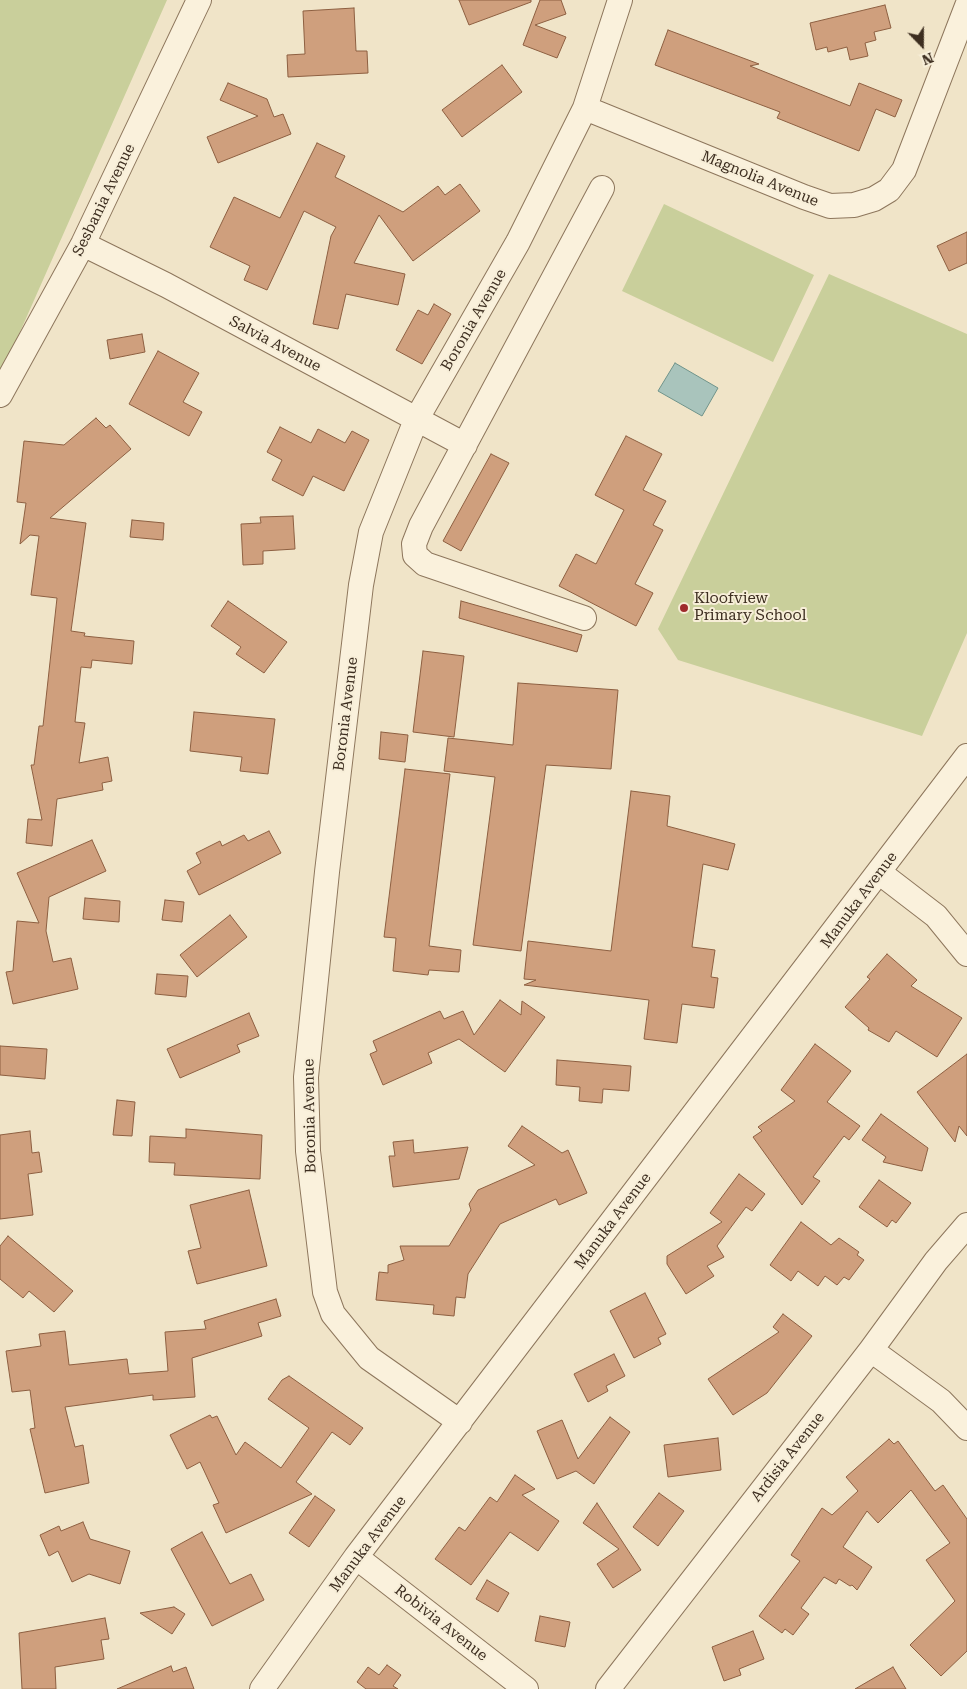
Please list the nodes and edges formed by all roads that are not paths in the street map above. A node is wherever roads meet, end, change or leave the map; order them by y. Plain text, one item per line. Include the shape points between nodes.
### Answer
1 (199, 0) edge
2 (620, 0) edge
3 (967, 6) edge
4 (585, 108) junction
5 (602, 188) dead end
6 (83, 244) junction
7 (0, 395) edge
8 (416, 420) junction
9 (465, 445) junction
10 (584, 618) dead end
11 (967, 756) edge
12 (880, 873) junction
13 (967, 954) edge
14 (967, 1225) edge
15 (871, 1350) junction
16 (460, 1422) junction
17 (967, 1428) edge
18 (356, 1557) junction
19 (262, 1689) edge
20 (526, 1689) edge
21 (608, 1689) edge

1 - 6 street, Sesbania Avenue
2 - 4 street, Boronia Avenue
3 - 4 street, Magnolia Avenue via 904,170 889,190 854,205 830,206 804,197
4 - 8 street, Boronia Avenue via 518,242
5 - 9 street
6 - 7 street, Sesbania Avenue
6 - 8 street, Salvia Avenue via 166,285
8 - 9 street, Salvia Avenue
8 - 16 street, Boronia Avenue via 371,532 361,585 306,1077 308,1151 325,1292 332,1314 369,1358
9 - 10 street via 421,526 414,544 415,555 425,564
11 - 12 street, Manuka Avenue
12 - 13 street via 936,916
12 - 16 street, Manuka Avenue
14 - 15 street, Ardisia Avenue via 936,1261
15 - 17 street via 941,1402
15 - 21 street, Ardisia Avenue
16 - 18 street, Manuka Avenue
18 - 19 street, Manuka Avenue
18 - 20 street, Robivia Avenue

